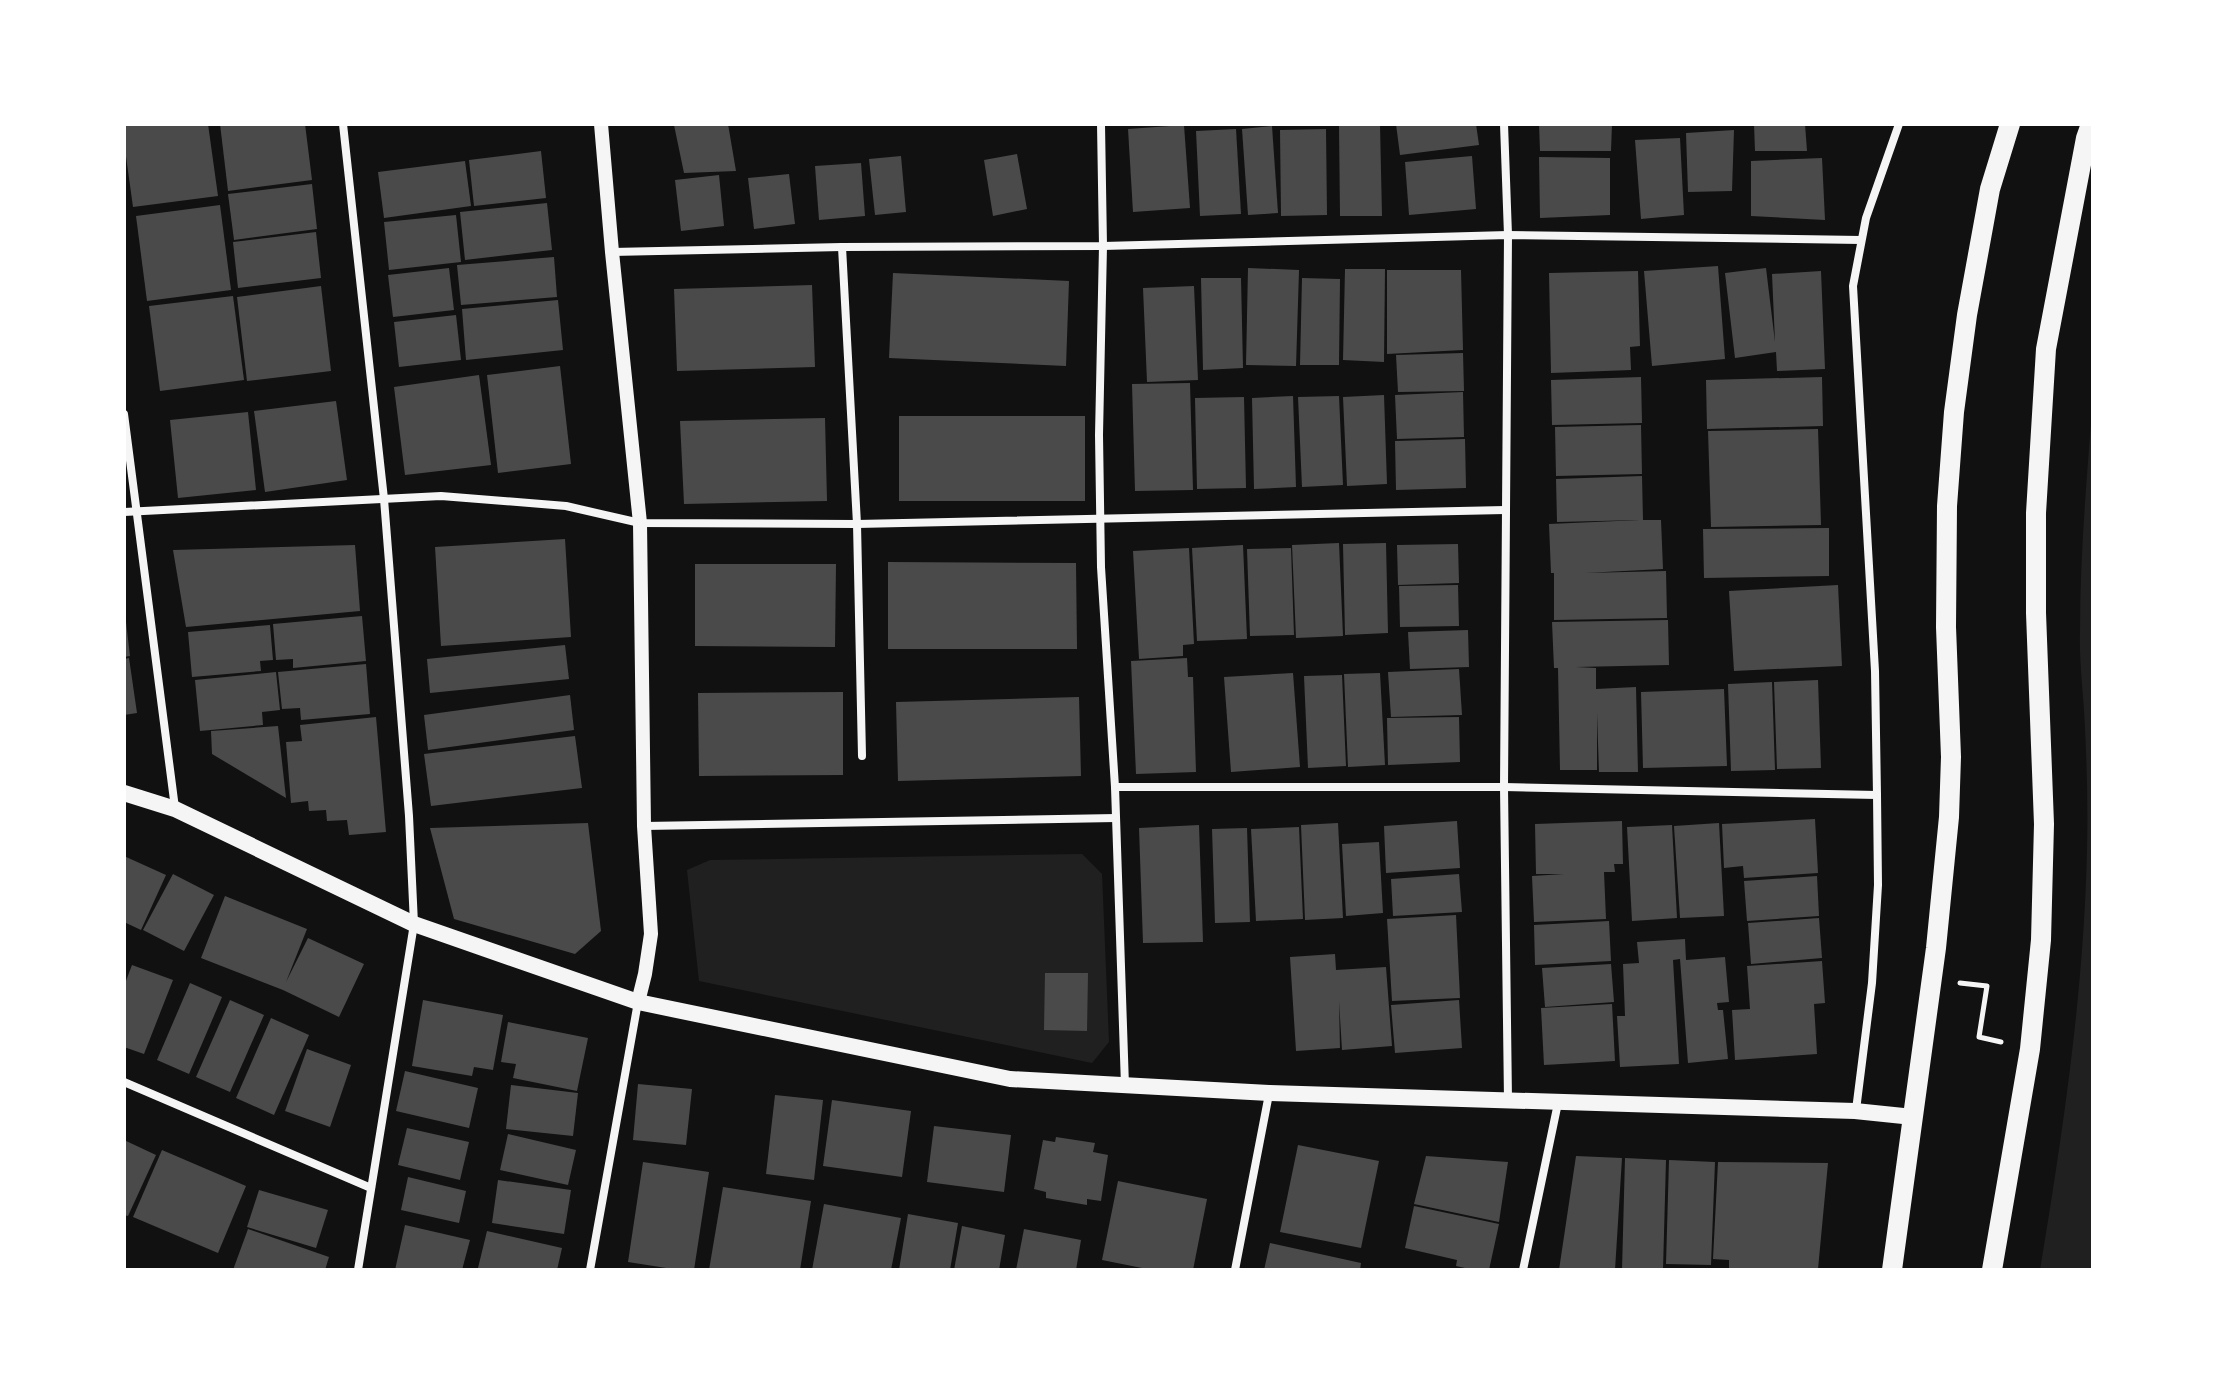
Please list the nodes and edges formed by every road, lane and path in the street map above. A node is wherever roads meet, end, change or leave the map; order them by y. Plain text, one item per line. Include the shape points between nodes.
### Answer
1 (343, 124) edge
2 (601, 124) edge
3 (1101, 124) edge
4 (1504, 124) edge
5 (1899, 124) edge
6 (2010, 124) edge
7 (2091, 124) edge
8 (1508, 235) junction
9 (1861, 240) junction
10 (1103, 246) junction
11 (842, 247) junction
12 (612, 252) junction
13 (124, 414) edge
14 (384, 499) junction
15 (137, 510) junction
16 (1505, 510) junction
17 (124, 512) edge
18 (1101, 518) junction
19 (640, 523) junction
20 (857, 524) junction
21 (862, 756) dead end
22 (1115, 787) junction
23 (1504, 787) junction
24 (124, 793) edge
25 (1877, 795) junction
26 (175, 809) junction
27 (1116, 818) junction
28 (644, 826) junction
29 (414, 924) junction
30 (1932, 979) junction
31 (638, 1002) junction
32 (2030, 1047) junction
33 (124, 1082) edge
34 (1125, 1086) junction
35 (1269, 1093) junction
36 (1508, 1100) junction
37 (1559, 1102) junction
38 (1855, 1111) junction
39 (1913, 1117) junction
40 (371, 1188) junction
41 (358, 1270) edge
42 (590, 1270) edge
43 (1235, 1270) edge
44 (1523, 1270) edge
45 (1892, 1270) edge
46 (1992, 1270) edge

1 - 14 street
2 - 12 street
3 - 10 street
4 - 8 street
5 - 9 street
6 - 30 main road via 1990,189 1954,412 1947,521 1949,817
7 - 32 main road via 2044,379 2036,613 2044,824 2041,940
8 - 9 street
8 - 10 street
8 - 16 street
9 - 25 street via 1853,286
10 - 11 street
10 - 18 street
11 - 12 street
11 - 20 street
12 - 19 street
13 - 15 street
14 - 15 street
14 - 19 street via 441,496 566,506
14 - 29 street
15 - 17 street
15 - 26 street
16 - 18 street
16 - 23 street
18 - 20 street
18 - 22 street
19 - 20 street
19 - 28 street
20 - 21 street
22 - 23 street
22 - 27 street
23 - 25 street
23 - 36 street
24 - 26 main road
25 - 38 street via 1872,983
26 - 29 main road
27 - 28 street
27 - 34 street
28 - 31 street via 651,934
29 - 31 main road
29 - 40 street
30 - 32 path via 1987,986 1979,1037
30 - 39 main road
31 - 34 main road via 1010,1079
31 - 42 street
32 - 46 main road
33 - 40 street
34 - 35 main road
35 - 36 main road
35 - 43 street
36 - 37 main road
37 - 38 main road
37 - 44 street
38 - 39 main road
39 - 45 main road
40 - 41 street

